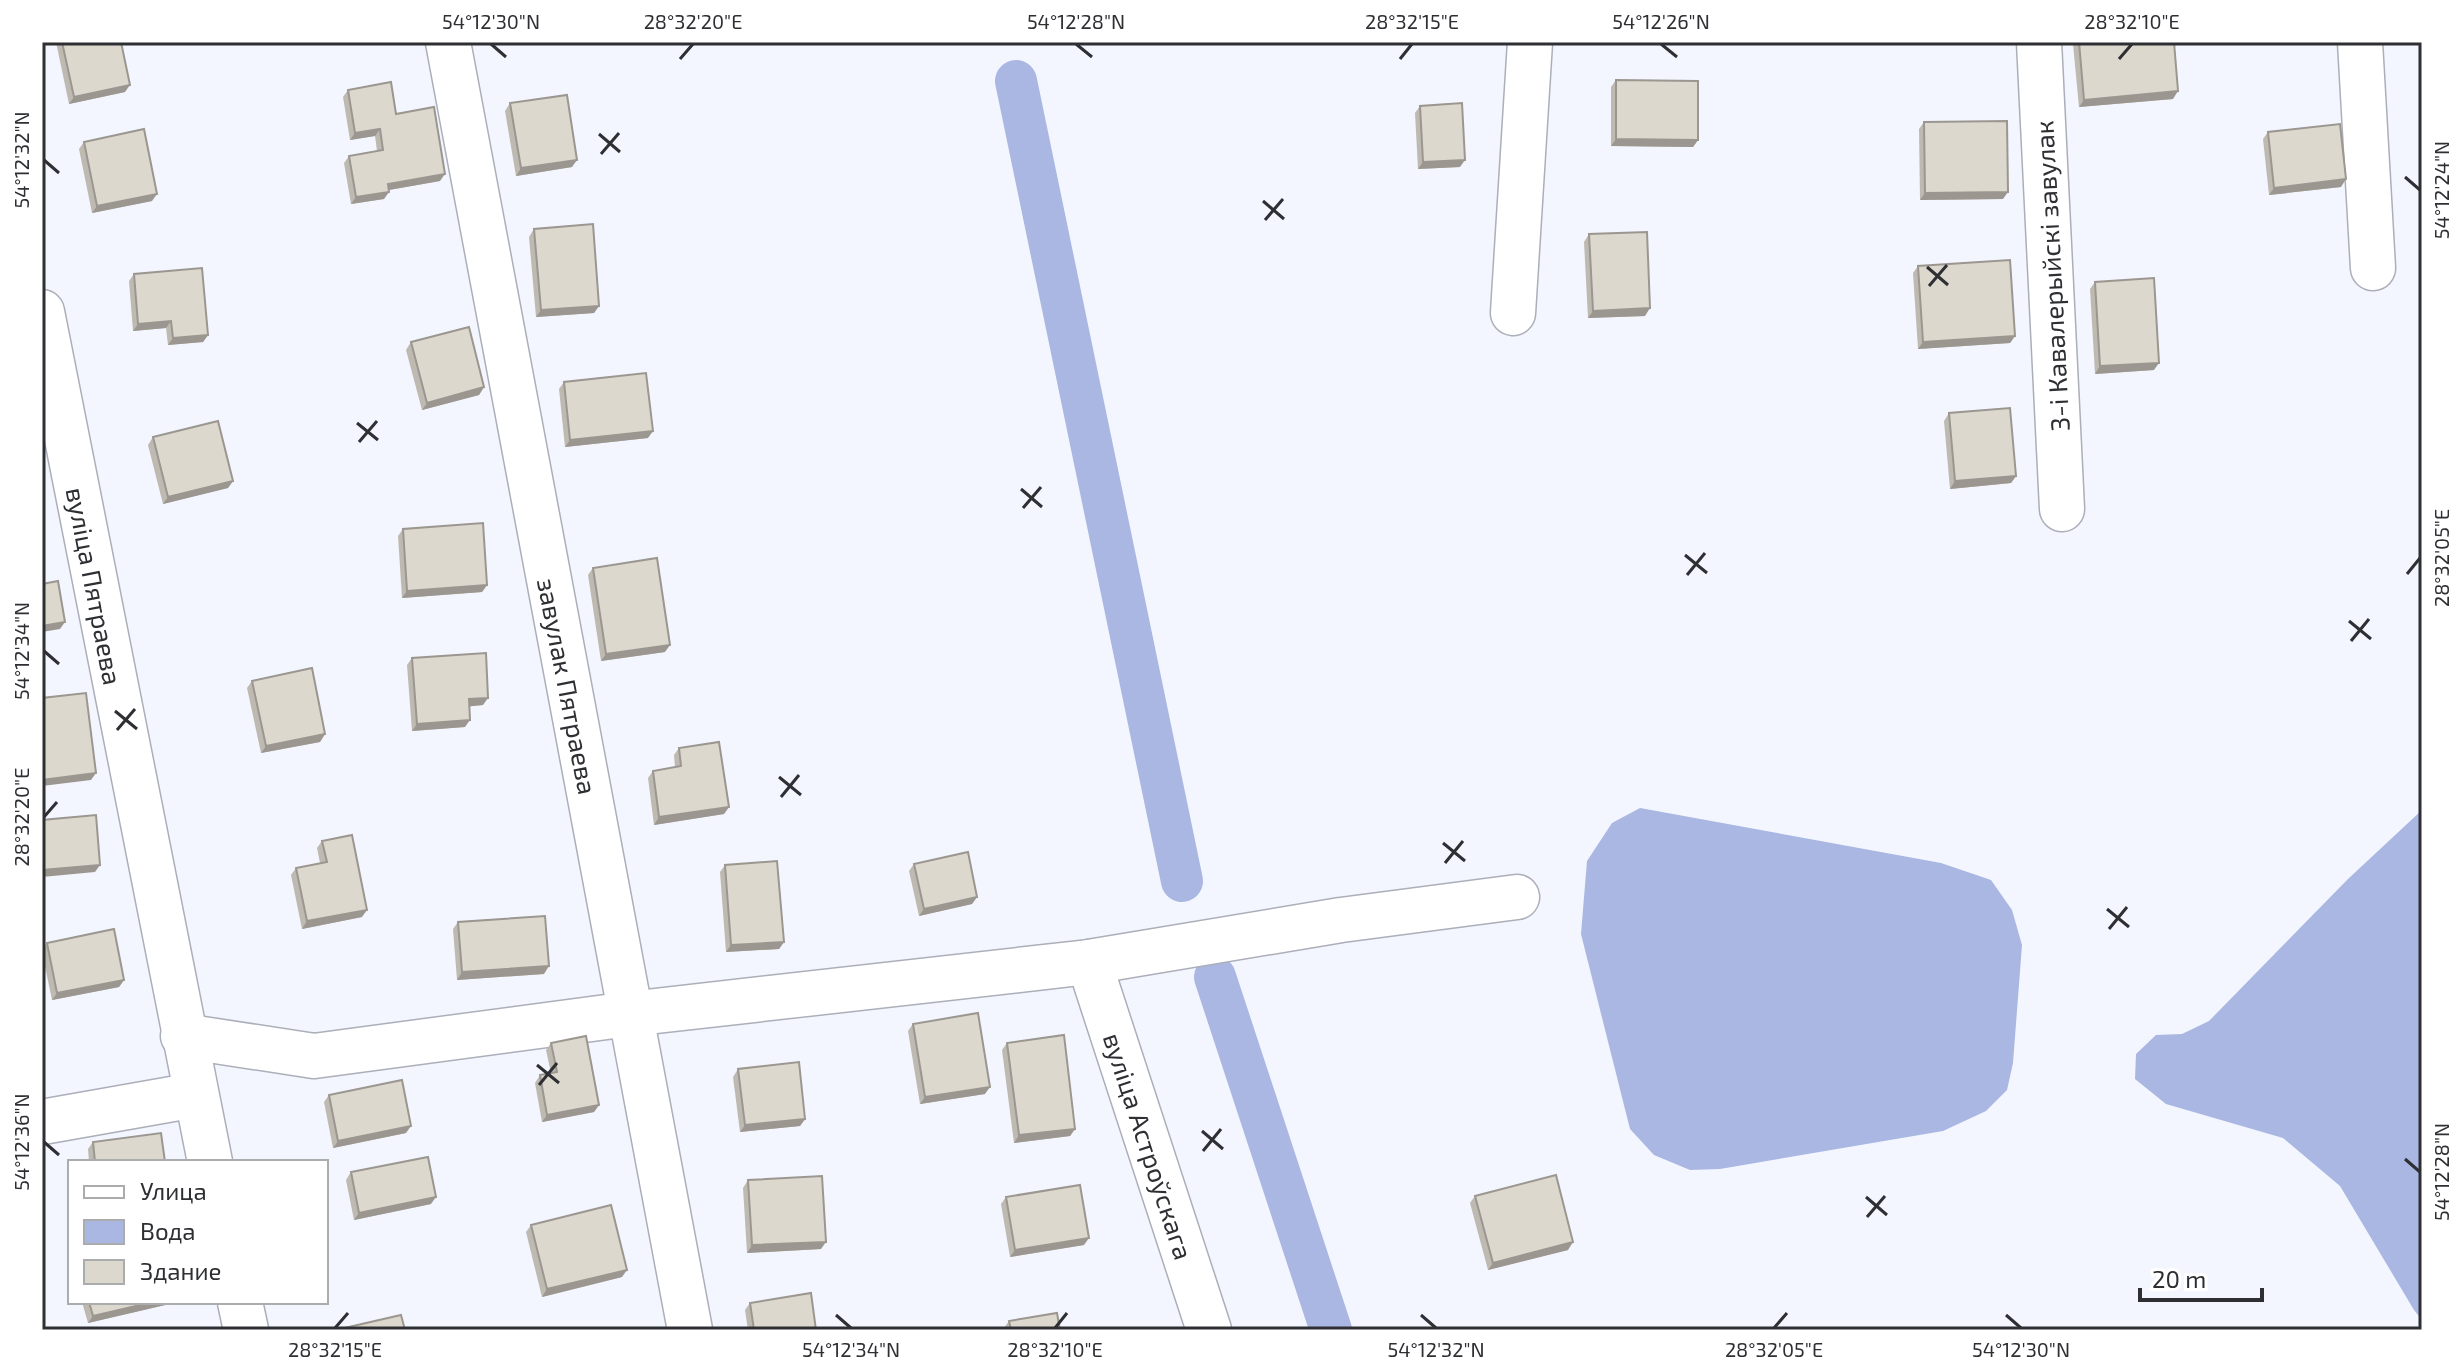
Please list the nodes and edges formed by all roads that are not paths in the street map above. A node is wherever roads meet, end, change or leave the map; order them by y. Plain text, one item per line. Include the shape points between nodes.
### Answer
1 (448, 42) edge
2 (1530, 42) edge
3 (2039, 42) edge
4 (2360, 42) edge
5 (2373, 268) dead end
6 (42, 312) edge
7 (1513, 313) dead end
8 (2062, 509) dead end
9 (1517, 897) dead end
10 (1089, 962) junction
11 (629, 1014) junction
12 (183, 1036) junction
13 (195, 1095) junction
14 (42, 1122) edge
15 (210, 1160) edge
16 (240, 1304) edge
17 (246, 1330) edge
18 (690, 1330) edge
19 (1209, 1330) edge

1 - 11 street, завулак Пятраева
2 - 7 street
3 - 8 street, 3-і Кавалерыйскі завулак
4 - 5 street
6 - 12 street, вуліца Пятраева
9 - 10 street
10 - 11 street
10 - 19 street, вуліца Астроўскага
11 - 12 street via 314,1056
11 - 18 street, завулак Пятраева
12 - 13 street, вуліца Пятраева
13 - 14 street
13 - 15 street, вуліца Пятраева
16 - 17 street

